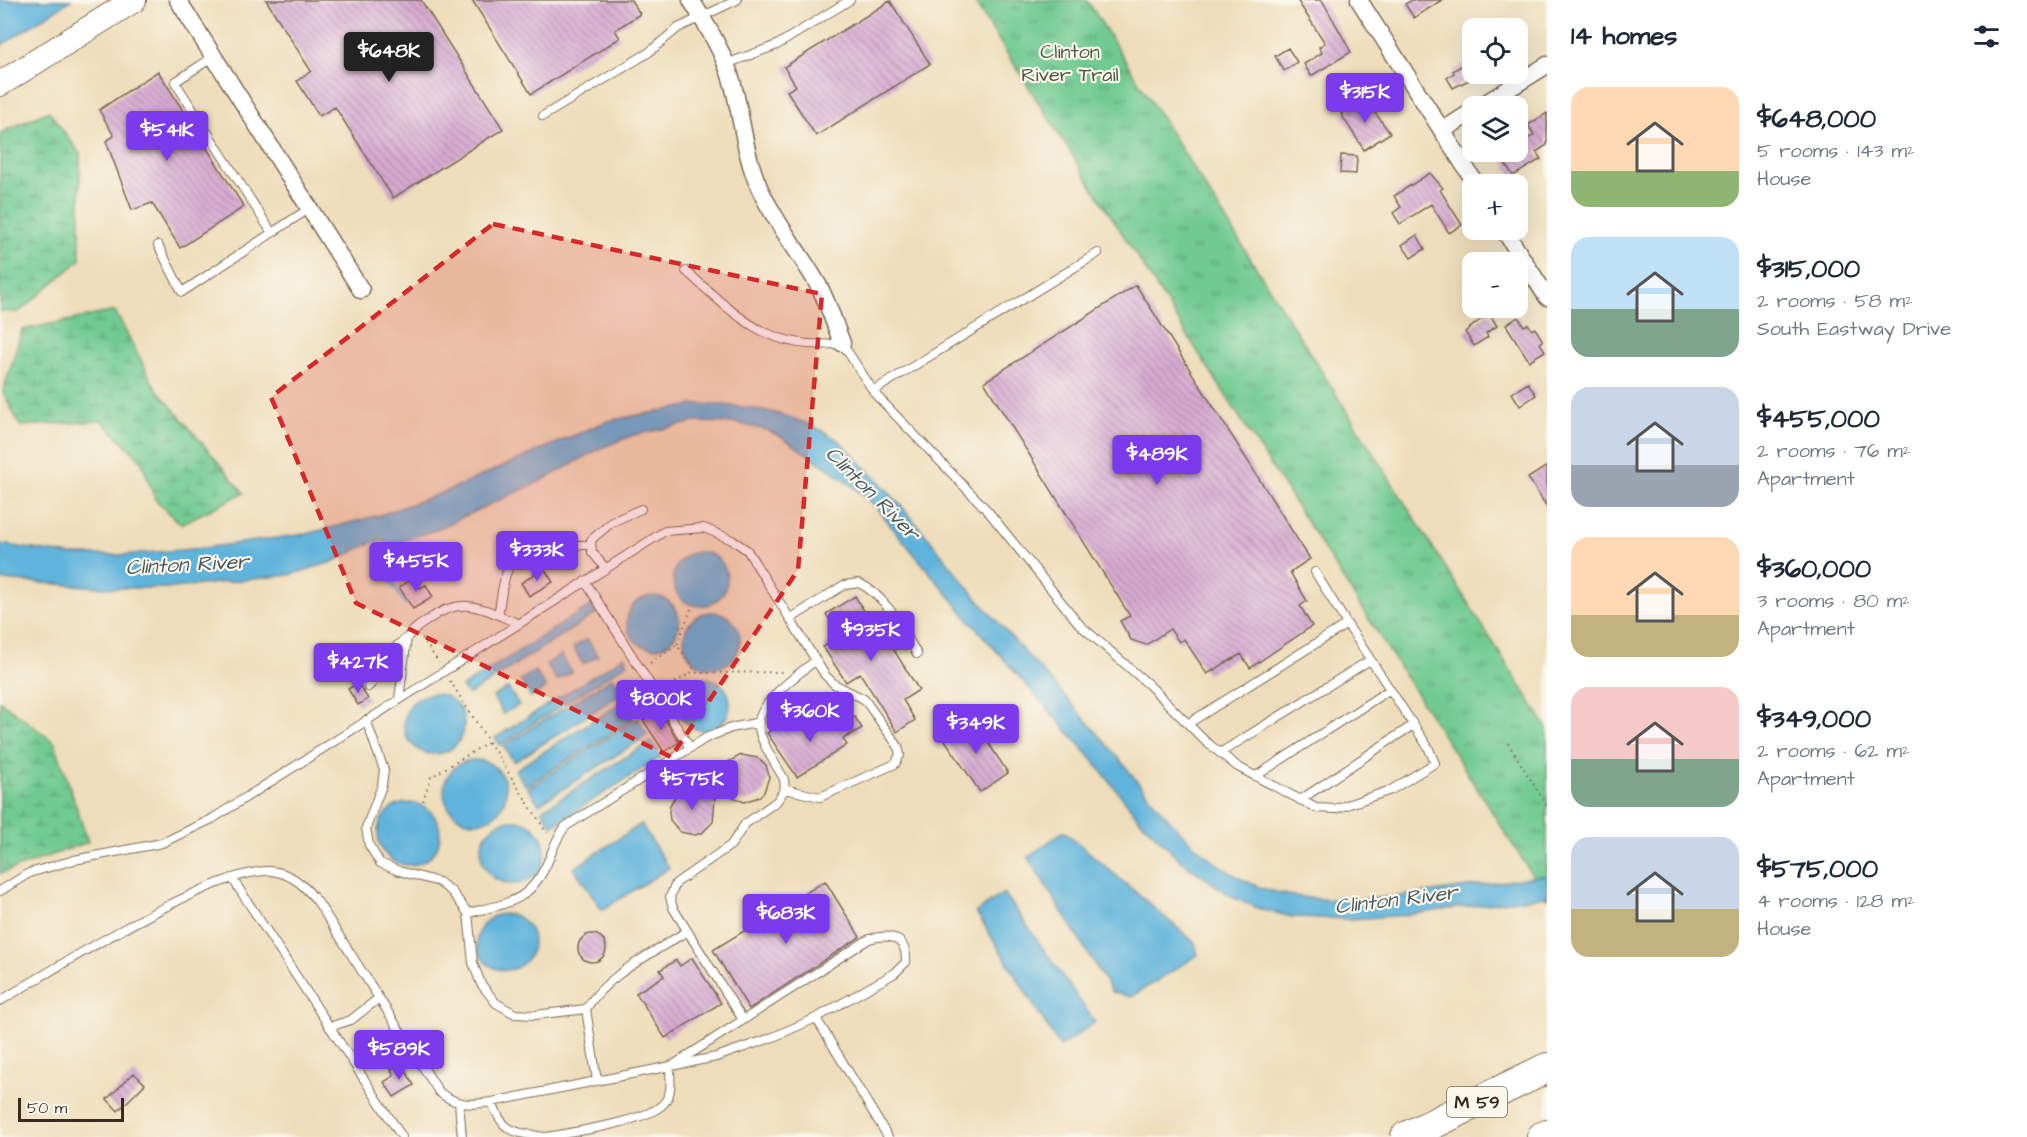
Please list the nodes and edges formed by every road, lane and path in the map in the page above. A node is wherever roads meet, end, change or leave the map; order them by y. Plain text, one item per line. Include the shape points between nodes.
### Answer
1 (134, 0) edge
2 (178, 0) edge
3 (691, 0) edge
4 (737, 0) edge
5 (850, 0) edge
6 (1359, 0) edge
7 (702, 18) junction
8 (213, 57) junction
9 (726, 64) junction
10 (1547, 65) edge
11 (0, 84) edge
12 (1497, 96) edge
13 (543, 116) dead end
14 (1462, 118) edge
15 (1442, 131) junction
16 (1470, 174) edge
17 (309, 208) junction
18 (272, 233) junction
19 (1510, 240) edge
20 (158, 245) dead end
21 (1098, 253) dead end
22 (686, 271) dead end
23 (361, 290) dead end
24 (1547, 297) edge
25 (842, 343) junction
26 (873, 391) junction
27 (641, 509) dead end
28 (591, 545) junction
29 (606, 569) junction
30 (1315, 572) dead end
31 (585, 581) junction
32 (691, 609) dead end
33 (498, 615) junction
34 (790, 619) junction
35 (519, 624) junction
36 (1347, 624) junction
37 (416, 628) junction
38 (407, 638) junction
39 (677, 645) junction
40 (917, 654) dead end
41 (816, 660) junction
42 (1370, 660) junction
43 (640, 669) junction
44 (695, 670) junction
45 (444, 671) junction
46 (802, 672) junction
47 (368, 687) dead end
48 (1389, 690) junction
49 (656, 695) junction
50 (399, 699) junction
51 (366, 720) junction
52 (760, 722) junction
53 (1188, 723) junction
54 (1413, 725) junction
55 (489, 742) junction
56 (1508, 743) dead end
57 (690, 748) junction
58 (1220, 753) junction
59 (1256, 776) junction
60 (785, 789) junction
61 (1300, 800) junction
62 (423, 801) dead end
63 (1547, 806) edge
64 (555, 845) junction
65 (232, 878) junction
66 (0, 891) edge
67 (468, 913) junction
68 (687, 931) junction
69 (379, 998) junction
70 (0, 1000) edge
71 (586, 1009) junction
72 (816, 1018) junction
73 (743, 1020) junction
74 (328, 1027) junction
75 (670, 1066) junction
76 (1547, 1068) edge
77 (597, 1081) junction
78 (492, 1102) junction
79 (459, 1103) junction
80 (1547, 1135) edge
81 (402, 1137) edge
82 (462, 1137) edge
83 (546, 1137) edge
84 (888, 1137) edge
85 (1406, 1137) edge
86 (1542, 1137) edge

1 - 11 main road
2 - 8 street
3 - 7 street
4 - 7 lane
5 - 9 lane via 777,45
6 - 15 street
7 - 9 street
7 - 13 lane via 678,28 648,53
8 - 17 street
8 - 18 lane via 175,82
9 - 25 street via 758,185 820,288
10 - 12 street
14 - 15 street
15 - 16 street
17 - 18 lane
17 - 23 street
18 - 20 lane via 182,292
19 - 24 street
21 - 26 lane
22 - 25 lane via 740,319 773,338 826,345
25 - 26 lane
26 - 53 lane via 987,510 1080,626
27 - 28 lane via 598,531
28 - 29 lane
28 - 33 lane via 545,546 515,559 508,568
29 - 31 lane
29 - 34 lane via 665,531 704,528 747,550
30 - 36 lane
31 - 35 lane
31 - 43 lane
32 - 39 path
33 - 35 lane
33 - 37 lane via 472,605 456,605 442,609
34 - 40 lane via 844,585 859,583 882,599
34 - 41 lane
35 - 45 lane
36 - 42 lane
36 - 53 lane
37 - 38 lane
37 - 45 path
38 - 47 lane via 393,648
38 - 50 lane
39 - 43 path
39 - 44 path
41 - 46 lane
41 - 60 lane via 834,684 864,699 891,733 900,755 895,764 820,797
42 - 48 lane
42 - 58 lane
43 - 49 lane
44 - 46 path
44 - 49 path
45 - 50 lane
45 - 55 path
46 - 52 lane via 767,703
48 - 54 lane
48 - 59 lane
49 - 57 lane
50 - 51 lane
51 - 66 lane via 212,819 162,843 29,873
51 - 67 lane via 384,770 366,828 369,845 380,863 439,882
52 - 57 lane via 730,728
52 - 60 lane via 764,743 784,779
53 - 58 lane
54 - 61 lane
54 - 61 lane via 1435,763 1423,773 1364,801 1335,808 1316,807
55 - 62 path via 431,777
55 - 64 path
56 - 63 path
57 - 64 lane via 566,826
58 - 59 lane
59 - 61 lane
60 - 68 lane via 777,801 745,824 731,844 676,883 670,897
64 - 67 lane via 542,878 533,889 501,905
65 - 69 lane via 275,871 298,880 317,901
65 - 70 lane via 160,909
65 - 74 lane
67 - 71 lane via 472,963 481,984 496,1003 515,1014
68 - 71 lane via 615,978
68 - 73 lane
69 - 74 lane via 351,1020
69 - 79 lane via 439,1092
71 - 77 lane
72 - 73 lane via 895,973 906,962 902,943 894,936 869,939
72 - 75 lane via 716,1057
72 - 84 lane
73 - 75 lane
74 - 81 lane
75 - 77 lane
75 - 83 lane via 670,1092 664,1104 647,1115
76 - 85 highway, M 59
77 - 78 lane
78 - 79 lane
78 - 83 lane via 502,1124 510,1131
79 - 82 lane
80 - 86 highway

